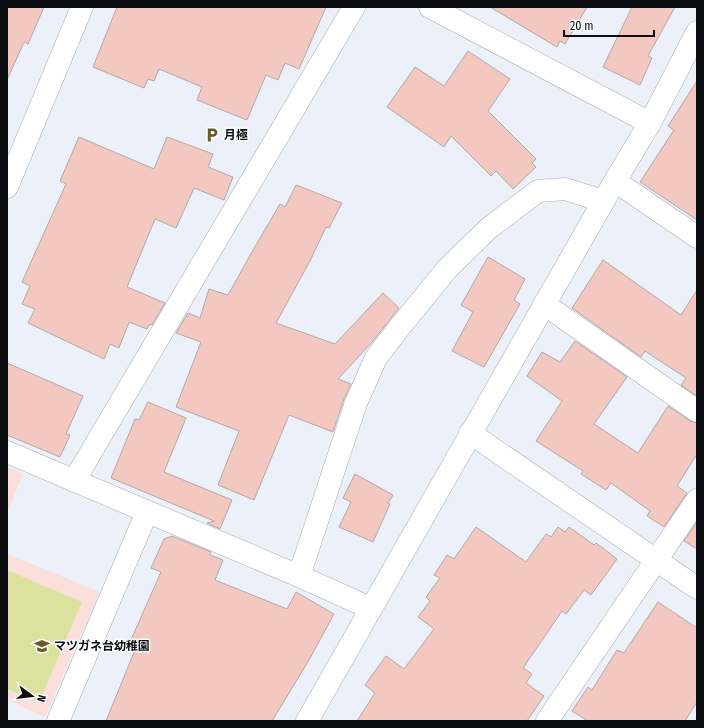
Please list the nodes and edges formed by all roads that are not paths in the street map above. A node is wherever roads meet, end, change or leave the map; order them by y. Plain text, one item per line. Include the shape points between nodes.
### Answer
1 (82, 7) edge
2 (354, 7) edge
3 (432, 7) edge
4 (697, 32) edge
5 (691, 59) edge
6 (650, 123) junction
7 (614, 181) junction
8 (7, 187) edge
9 (603, 202) junction
10 (697, 238) edge
11 (544, 304) junction
12 (697, 411) edge
13 (470, 433) junction
14 (7, 452) edge
15 (74, 482) junction
16 (697, 500) edge
17 (147, 512) junction
18 (656, 560) junction
19 (299, 576) junction
20 (697, 588) edge
21 (370, 608) junction
22 (58, 721) edge
23 (306, 721) edge
24 (547, 721) edge

1 - 8 street
2 - 15 street
3 - 6 street
4 - 5 street
5 - 6 street
6 - 7 street
7 - 9 street
7 - 10 street
9 - 11 street
9 - 19 street via 565,189 538,191 489,228 447,269 399,328 376,358 356,403
11 - 12 street
11 - 13 street
13 - 18 street
13 - 21 street
14 - 15 street
15 - 17 street
16 - 18 street
17 - 19 street
17 - 22 street
18 - 20 street
18 - 24 street
19 - 21 street
21 - 23 street

